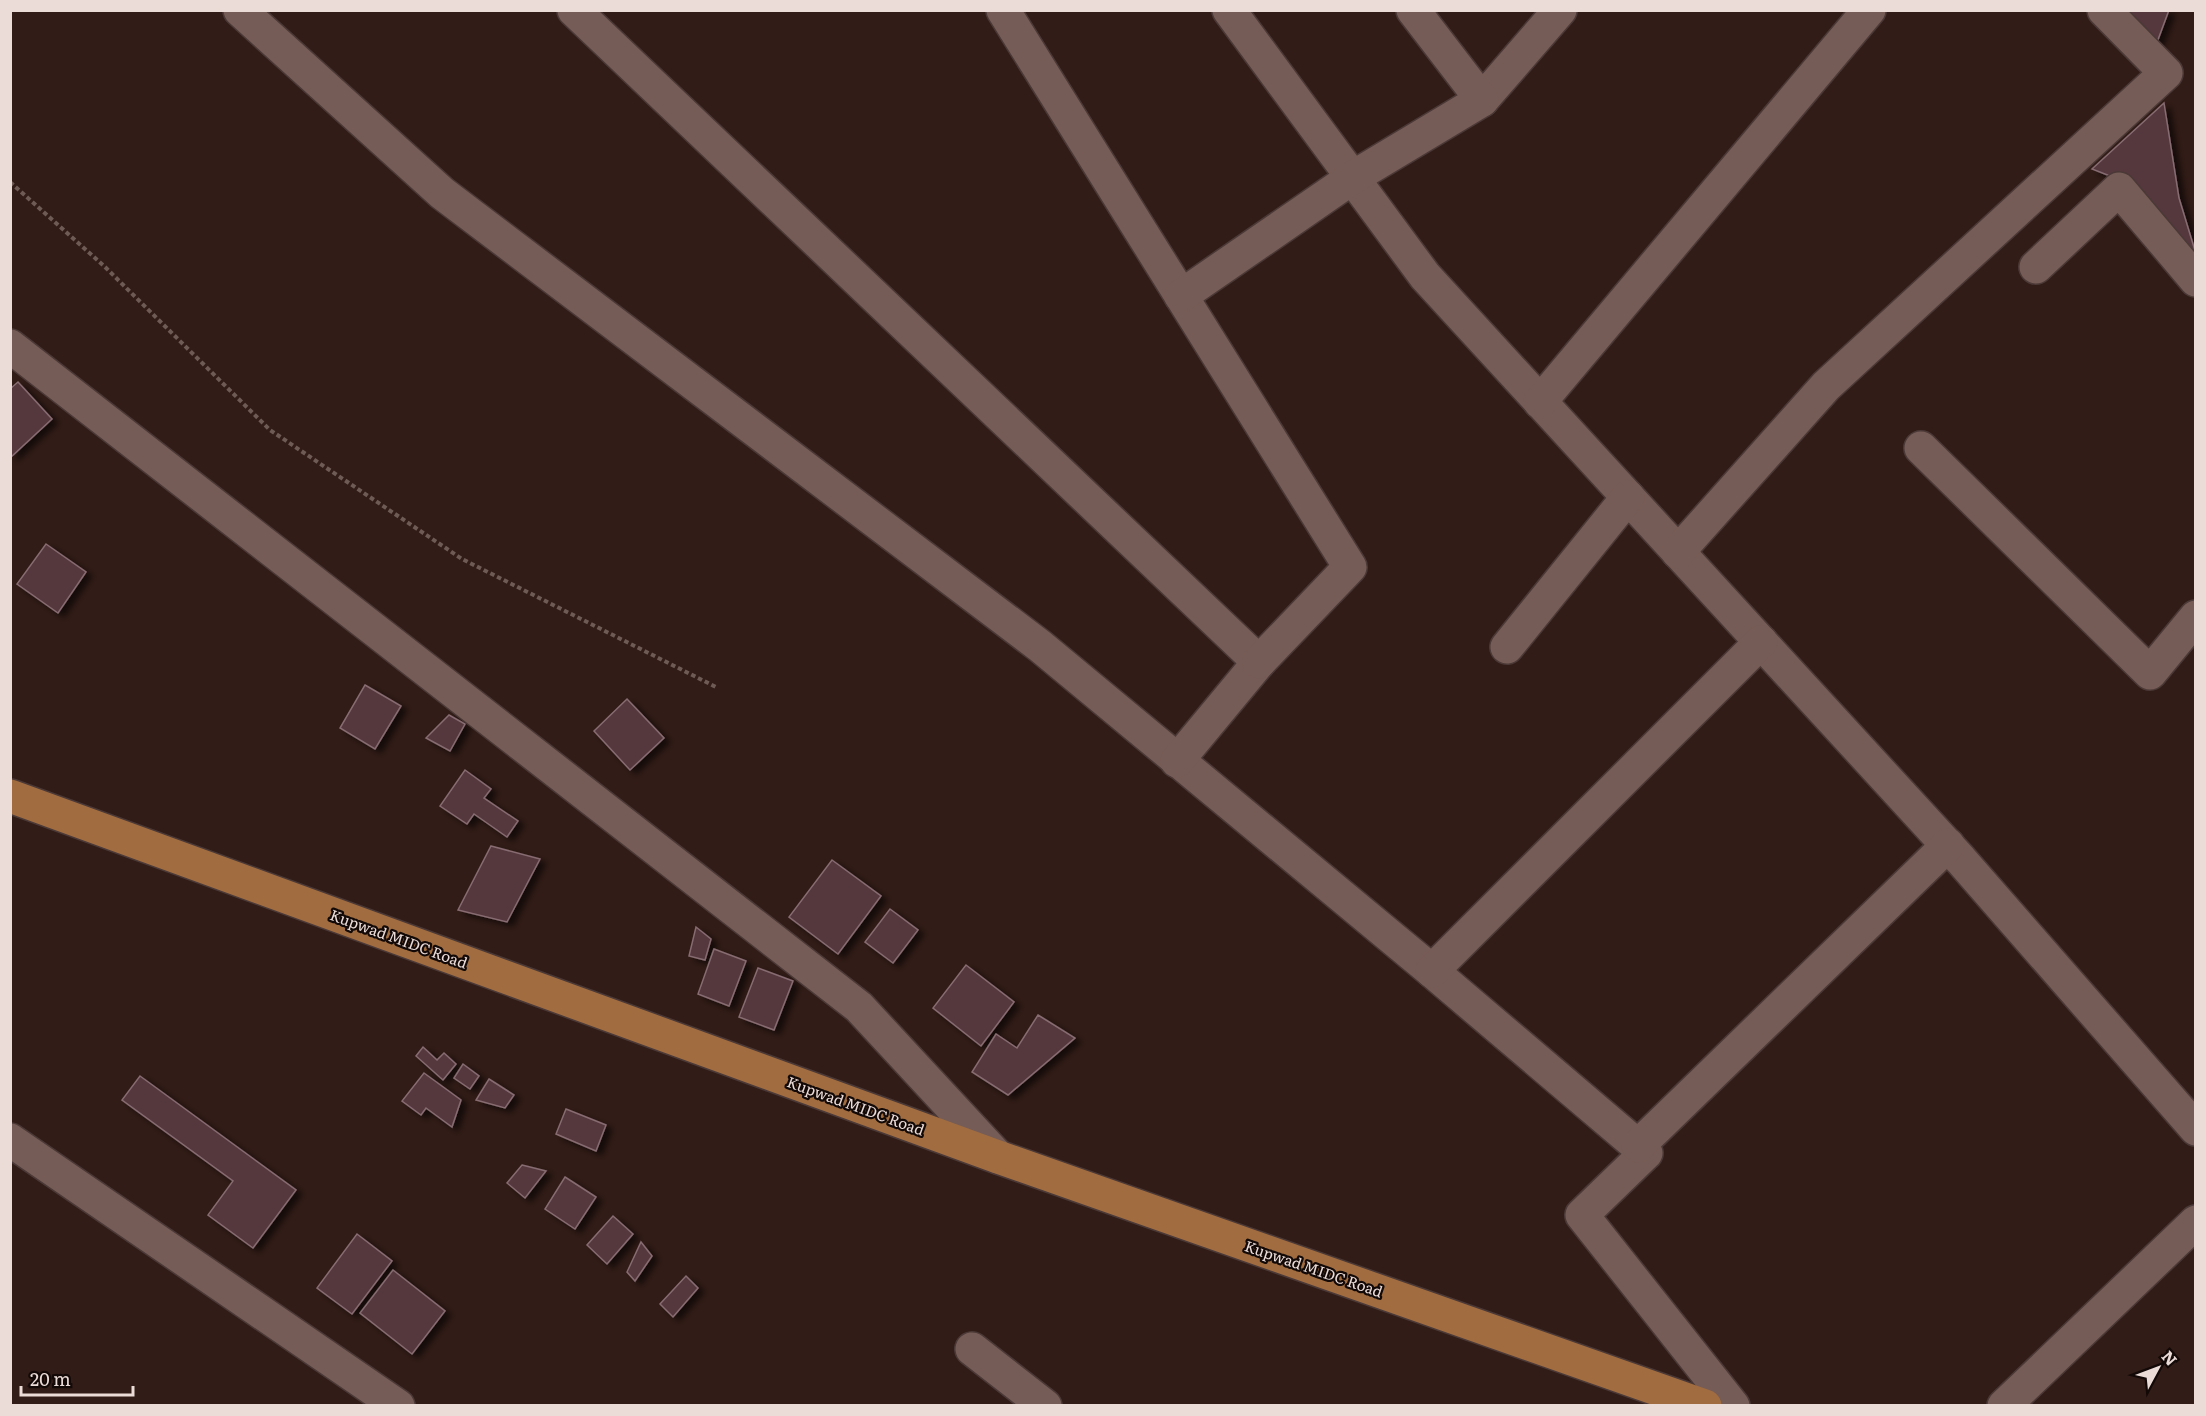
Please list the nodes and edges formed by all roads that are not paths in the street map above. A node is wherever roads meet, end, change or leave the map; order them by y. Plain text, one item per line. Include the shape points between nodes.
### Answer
1 (240, 10) edge
2 (574, 10) edge
3 (1003, 10) edge
4 (1229, 10) edge
5 (1413, 10) edge
6 (1560, 10) edge
7 (1869, 10) edge
8 (2104, 10) edge
9 (1482, 100) junction
10 (1352, 178) junction
11 (2036, 267) dead end
12 (2196, 280) edge
13 (1181, 296) junction
14 (10, 346) edge
15 (1540, 402) junction
16 (1922, 448) dead end
17 (1628, 497) junction
18 (1678, 552) junction
19 (2196, 616) edge
20 (1761, 642) junction
21 (1508, 647) dead end
22 (1258, 662) junction
23 (1177, 761) junction
24 (10, 796) edge
25 (1948, 845) junction
26 (1432, 971) junction
27 (2196, 1129) edge
28 (10, 1140) edge
29 (1638, 1146) junction
30 (998, 1157) junction
31 (2196, 1222) edge
32 (972, 1349) dead end
33 (398, 1406) edge
34 (1045, 1406) edge
35 (1705, 1406) edge
36 (1733, 1406) edge
37 (2004, 1406) edge

1 - 23 street via 442,193 1040,646
2 - 22 street
3 - 13 street
4 - 10 street
5 - 9 street
6 - 9 street
7 - 15 street
8 - 18 street via 2166,73 1826,386
9 - 10 street
10 - 13 street
10 - 15 street via 1425,276
11 - 12 street via 2119,189
13 - 22 street via 1350,567
14 - 30 street via 859,1007
15 - 17 street
16 - 19 street via 2150,673
17 - 18 street
17 - 21 street
18 - 20 street
20 - 25 street
20 - 26 street
22 - 23 street
23 - 26 street
24 - 30 main road, Kupwad MIDC Road
25 - 27 street
25 - 29 street
26 - 29 street
28 - 33 street
29 - 36 street via 1646,1153 1582,1215
30 - 35 main road, Kupwad MIDC Road
31 - 37 street
32 - 34 street

